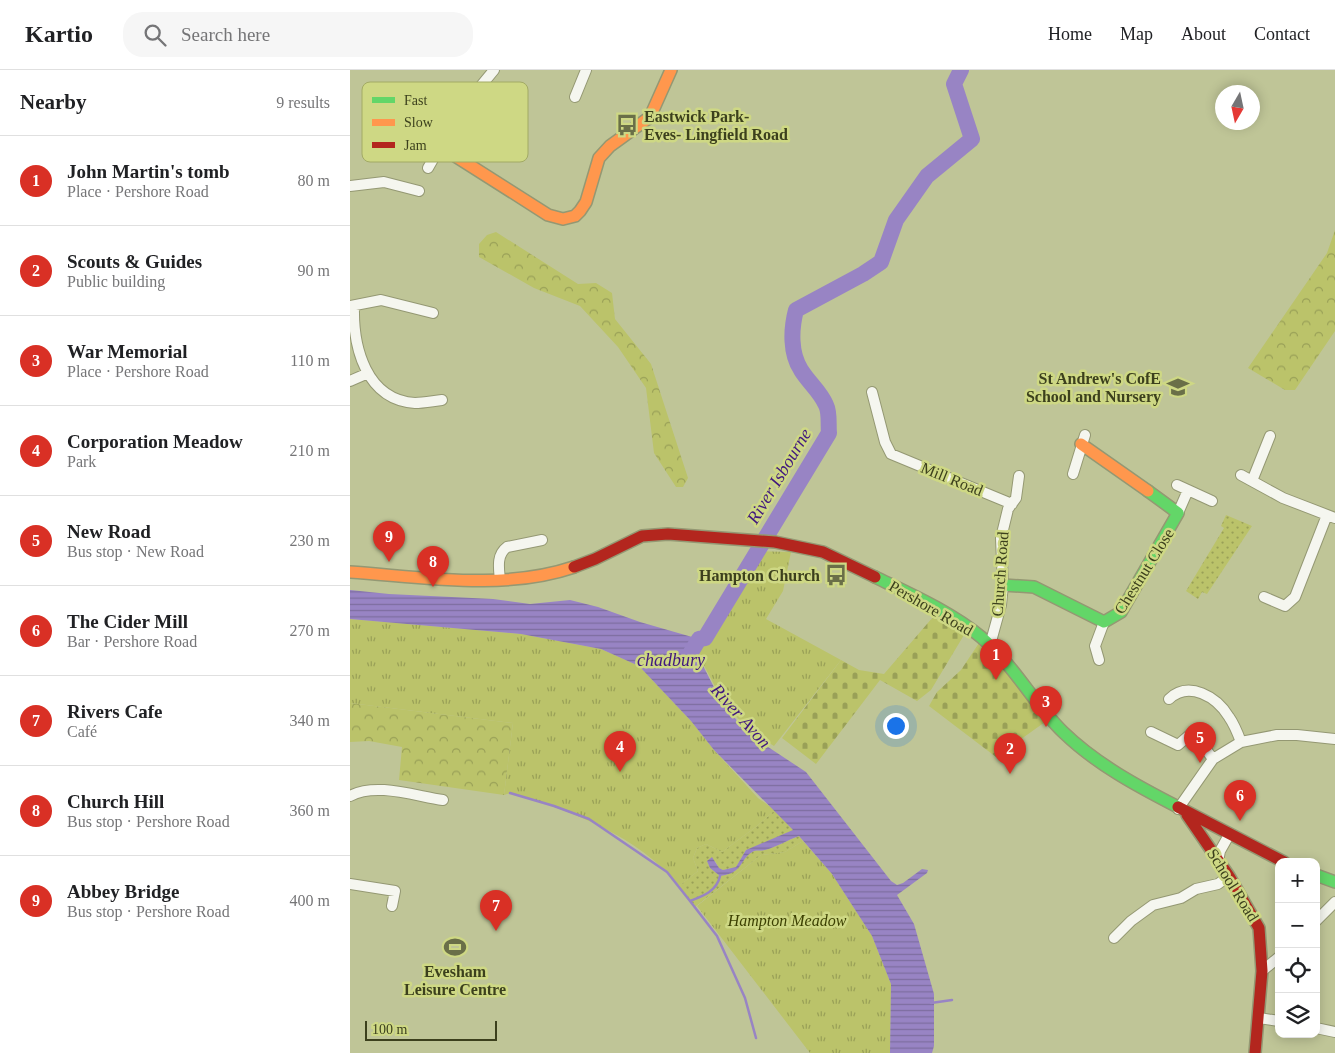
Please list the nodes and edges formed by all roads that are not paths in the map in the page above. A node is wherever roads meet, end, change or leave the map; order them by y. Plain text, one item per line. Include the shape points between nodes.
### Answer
1 (494, 70) edge
2 (586, 70) edge
3 (671, 70) edge
4 (484, 82) edge
5 (575, 97) dead end
6 (432, 162) edge
7 (465, 162) edge
8 (428, 168) dead end
9 (350, 186) edge
10 (419, 191) dead end
11 (352, 307) edge
12 (433, 312) dead end
13 (366, 374) junction
14 (350, 381) edge
15 (872, 392) dead end
16 (442, 400) dead end
17 (1270, 436) dead end
18 (1083, 440) joint
19 (1073, 474) dead end
20 (1241, 475) dead end
21 (1019, 476) dead end
22 (1252, 481) junction
23 (1177, 485) dead end
24 (1188, 490) junction
25 (1212, 501) dead end
26 (1012, 504) junction
27 (1178, 513) junction
28 (1331, 517) edge
29 (542, 540) dead end
30 (350, 572) edge
31 (500, 580) junction
32 (1003, 585) junction
33 (1264, 597) dead end
34 (1104, 622) junction
35 (990, 645) junction
36 (1099, 660) dead end
37 (1169, 699) dead end
38 (1151, 732) dead end
39 (1335, 739) edge
40 (1241, 742) junction
41 (1213, 759) junction
42 (350, 796) edge
43 (443, 800) dead end
44 (1183, 811) junction
45 (1228, 835) junction
46 (1276, 858) edge
47 (1218, 861) junction
48 (1229, 876) junction
49 (1320, 876) edge
50 (1335, 882) edge
51 (350, 884) edge
52 (1335, 902) edge
53 (392, 906) dead end
54 (1320, 917) edge
55 (1114, 938) dead end
56 (1275, 960) edge
57 (1262, 971) junction
58 (1259, 1018) junction
59 (1275, 1020) edge
60 (1320, 1029) edge
61 (1335, 1032) edge
62 (1255, 1053) edge

1 - 4 street
2 - 5 street
3 - 7 main road via 650,117 610,146 600,158 584,207 575,216 563,219 548,215
6 - 8 street
9 - 10 street via 384,182
11 - 12 street via 381,300
11 - 13 street via 358,352
13 - 14 street
13 - 16 street via 397,400 416,403
15 - 26 street, Mill Road via 891,454
17 - 22 street
18 - 19 street, Chestnut Close
18 - 27 main road, Chestnut Close
20 - 22 street
21 - 26 street, Church Road
22 - 28 street via 1283,498
23 - 24 street
24 - 25 street
24 - 27 street, Chestnut Close
26 - 32 street, Church Road via 1004,520 1001,538
27 - 34 main road, Chestnut Close via 1121,612
28 - 33 street via 1295,597 1285,606
29 - 31 street via 502,550 498,565
30 - 31 main road via 453,580
31 - 35 main road, Pershore Road via 531,578 561,571 642,536 668,534 775,542 823,552 950,616
32 - 34 main road, Chestnut Close via 1034,588
32 - 35 street, Church Road via 997,626
34 - 36 street, Chestnut Close via 1094,646
35 - 44 main road, Pershore Road via 1063,732 1123,779
37 - 40 street via 1176,693 1191,690 1209,697 1229,716
38 - 41 street via 1178,744 1193,732
39 - 40 street via 1297,734
40 - 41 street
41 - 44 street
42 - 43 street via 371,790
44 - 45 main road, Pershore Road
44 - 47 main road, School Road
45 - 46 main road, Pershore Road
45 - 47 street
47 - 48 main road, School Road
48 - 55 street via 1213,886 1154,905
48 - 57 main road, School Road via 1256,920 1262,946
49 - 50 main road
51 - 53 street via 395,891
52 - 54 street
56 - 57 street
57 - 58 main road, School Road
58 - 59 street
58 - 62 main road, School Road
60 - 61 street

